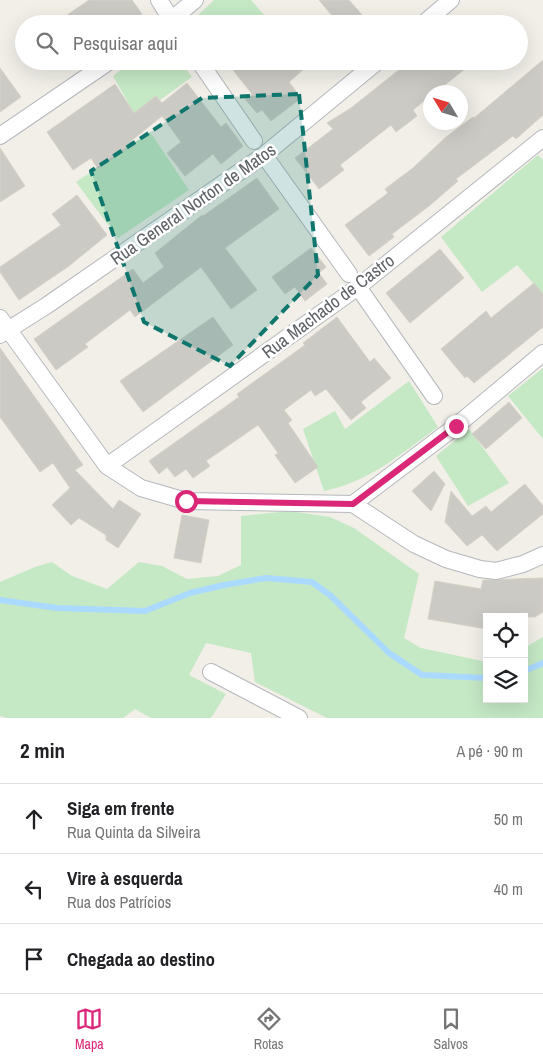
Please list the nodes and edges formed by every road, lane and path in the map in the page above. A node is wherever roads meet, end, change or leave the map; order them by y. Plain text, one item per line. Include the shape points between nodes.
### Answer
1 (159, 0) edge
2 (195, 0) edge
3 (451, 0) edge
4 (166, 15) edge
5 (179, 15) edge
6 (434, 15) edge
7 (97, 70) edge
8 (205, 70) edge
9 (367, 70) edge
10 (0, 136) edge
11 (543, 138) edge
12 (254, 141) dead end
13 (264, 155) junction
14 (353, 281) junction
15 (3, 327) edge
16 (543, 353) edge
17 (434, 396) dead end
18 (107, 466) junction
19 (353, 504) junction
20 (543, 555) edge
21 (211, 672) dead end
22 (299, 718) edge

1 - 4 street
2 - 5 street
3 - 6 street
7 - 10 street
8 - 12 street
9 - 13 street, Rua General Norton de Matos
11 - 14 street, Rua Machado de Castro
13 - 14 street
13 - 15 street, Rua General Norton de Matos
14 - 17 street
14 - 18 street, Rua Machado de Castro
15 - 18 street
16 - 19 street via 456,426
18 - 19 street via 140,488 186,501
19 - 20 street via 414,544 446,559 480,569 496,571
21 - 22 street

